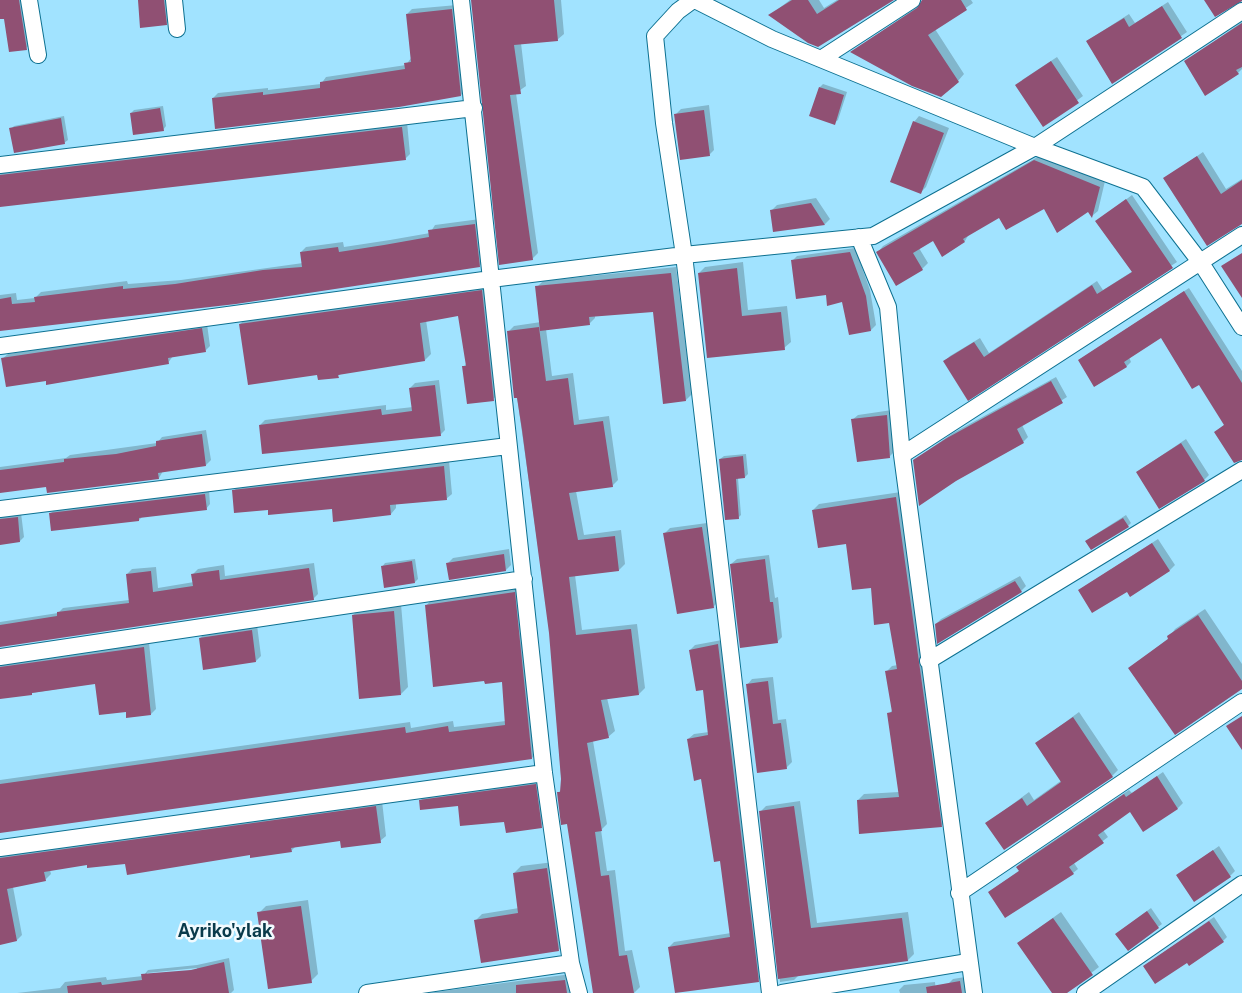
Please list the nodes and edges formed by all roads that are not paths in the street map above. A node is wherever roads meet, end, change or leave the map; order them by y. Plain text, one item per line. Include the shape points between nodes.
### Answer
1 (29, 0) edge
2 (174, 0) edge
3 (461, 0) edge
4 (694, 0) edge
5 (912, 0) edge
6 (1242, 11) edge
7 (177, 29) dead end
8 (38, 55) dead end
9 (821, 59) junction
10 (474, 108) junction
11 (1035, 147) junction
12 (0, 165) edge
13 (1242, 235) edge
14 (858, 237) junction
15 (684, 255) junction
16 (1201, 263) junction
17 (491, 279) junction
18 (1242, 327) edge
19 (0, 346) edge
20 (508, 446) junction
21 (902, 454) junction
22 (1242, 470) edge
23 (0, 509) edge
24 (524, 579) junction
25 (0, 657) edge
26 (928, 661) junction
27 (1242, 702) edge
28 (544, 773) junction
29 (0, 848) edge
30 (1242, 884) edge
31 (959, 892) junction
32 (571, 962) junction
33 (968, 962) junction
34 (367, 993) edge
35 (579, 993) edge
36 (770, 993) edge
37 (782, 993) edge
38 (974, 993) edge
39 (1085, 993) edge

1 - 8 street
2 - 7 street
3 - 10 street
4 - 9 street via 772,39
4 - 15 street via 678,11 655,36
5 - 9 street
6 - 11 street
9 - 11 street
10 - 12 street
10 - 17 street
11 - 14 street via 873,236
11 - 16 street via 1143,187
13 - 16 street
14 - 15 street
14 - 21 street via 888,307
15 - 17 street
15 - 36 street
16 - 18 street
16 - 21 street
17 - 19 street
17 - 20 street
20 - 23 street
20 - 24 street
21 - 26 street
22 - 26 street
24 - 25 street
24 - 28 street
26 - 31 street
27 - 31 street
28 - 29 street
28 - 32 street
30 - 39 street
31 - 33 street
32 - 34 street
32 - 35 street
33 - 37 street
33 - 38 street

